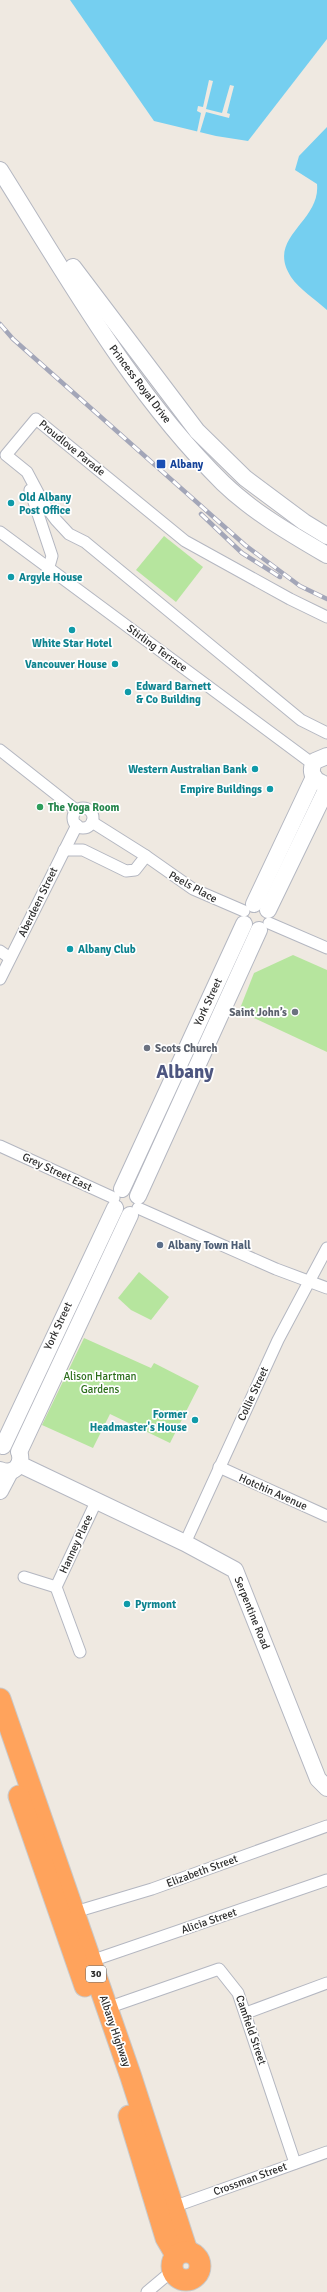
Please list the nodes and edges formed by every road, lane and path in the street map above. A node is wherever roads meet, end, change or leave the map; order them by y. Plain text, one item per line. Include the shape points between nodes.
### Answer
1 (0, 169) edge
2 (112, 335) junction
3 (27, 472) junction
4 (0, 532) edge
5 (327, 536) edge
6 (327, 555) edge
7 (48, 570) junction
8 (327, 617) edge
9 (327, 733) edge
10 (0, 750) edge
11 (322, 764) edge
12 (327, 788) edge
13 (76, 810) junction
14 (92, 822) junction
15 (77, 825) junction
16 (64, 850) junction
17 (146, 856) junction
18 (256, 917) junction
19 (327, 948) edge
20 (0, 951) edge
21 (10, 958) junction
22 (0, 980) edge
23 (0, 1146) edge
24 (117, 1198) junction
25 (136, 1206) junction
26 (327, 1248) edge
27 (309, 1283) junction
28 (327, 1288) edge
29 (1, 1447) edge
30 (12, 1464) edge
31 (219, 1467) junction
32 (0, 1491) edge
33 (96, 1502) junction
34 (327, 1516) edge
35 (185, 1543) junction
36 (24, 1577) dead end
37 (56, 1587) junction
38 (80, 1652) dead end
39 (0, 1699) edge
40 (0, 1738) edge
41 (327, 1788) edge
42 (327, 1826) edge
43 (327, 1880) edge
44 (68, 1915) junction
45 (91, 1961) junction
46 (327, 1983) edge
47 (107, 2008) junction
48 (246, 2013) junction
49 (125, 2080) junction
50 (327, 2152) edge
51 (295, 2163) junction
52 (173, 2207) junction
53 (186, 2274) edge
54 (147, 2292) edge

1 - 2 main road, Princess Royal Drive
2 - 5 main road, Princess Royal Drive via 218,453 245,478
2 - 6 main road, Princess Royal Drive via 175,432 224,484 259,513
3 - 7 street via 37,516 52,556
3 - 8 street, Proudlove Parade via 6,455 36,419 46,424 185,541
3 - 9 street, Proudlove Parade via 44,504 69,534 85,542 301,720
4 - 7 street, Stirling Terrace
7 - 11 street, Stirling Terrace via 216,692
10 - 13 street
11 - 18 main road, York Street
12 - 18 main road, York Street
13 - 14 street via 89,809 93,815
13 - 15 street via 73,820
14 - 15 street via 86,827
14 - 17 street, Peels Place
15 - 16 street, Aberdeen Street
16 - 17 street via 83,850 126,871 135,870
16 - 21 street, Aberdeen Street
17 - 18 street, Peels Place via 193,889
18 - 19 street, Peels Place
18 - 24 main road, York Street
18 - 25 main road, York Street
20 - 21 street
21 - 22 street, Aberdeen Street
23 - 24 street, Grey Street East
24 - 25 main road via 121,1214
24 - 25 main road via 132,1189
24 - 29 main road, York Street
25 - 27 street
25 - 30 main road, York Street
26 - 27 street, Collie Street
27 - 28 street
27 - 31 street, Collie Street via 278,1340
29 - 30 main road, York Street via 12,1446
30 - 32 main road, York Street
30 - 33 main road, Serpentine Road
31 - 34 street, Hotchin Avenue
31 - 35 street, Collie Street
33 - 35 main road, Serpentine Road
33 - 37 street, Hanney Place
35 - 41 main road, Serpentine Road via 235,1570 318,1779
36 - 37 street, Hanney Place
37 - 38 street, Hanney Place
39 - 44 highway, Albany Highway / 30
40 - 44 highway, Albany Highway / 30
42 - 44 street, Elizabeth Street via 152,1889
43 - 45 street, Alicia Street
44 - 45 highway, Albany Highway / 30
44 - 49 highway, Albany Highway / 30
45 - 47 highway, Albany Highway / 30
46 - 48 street
47 - 48 street, Camfield Street via 219,1969 238,1993
47 - 49 highway, Albany Highway / 30
48 - 51 street, Camfield Street
49 - 52 highway, Albany Highway / 30
49 - 53 highway, Albany Highway / 30 via 166,2238
50 - 51 street, Crossman Street
51 - 52 street, Crossman Street
52 - 53 highway, Albany Highway / 30
53 - 54 street

